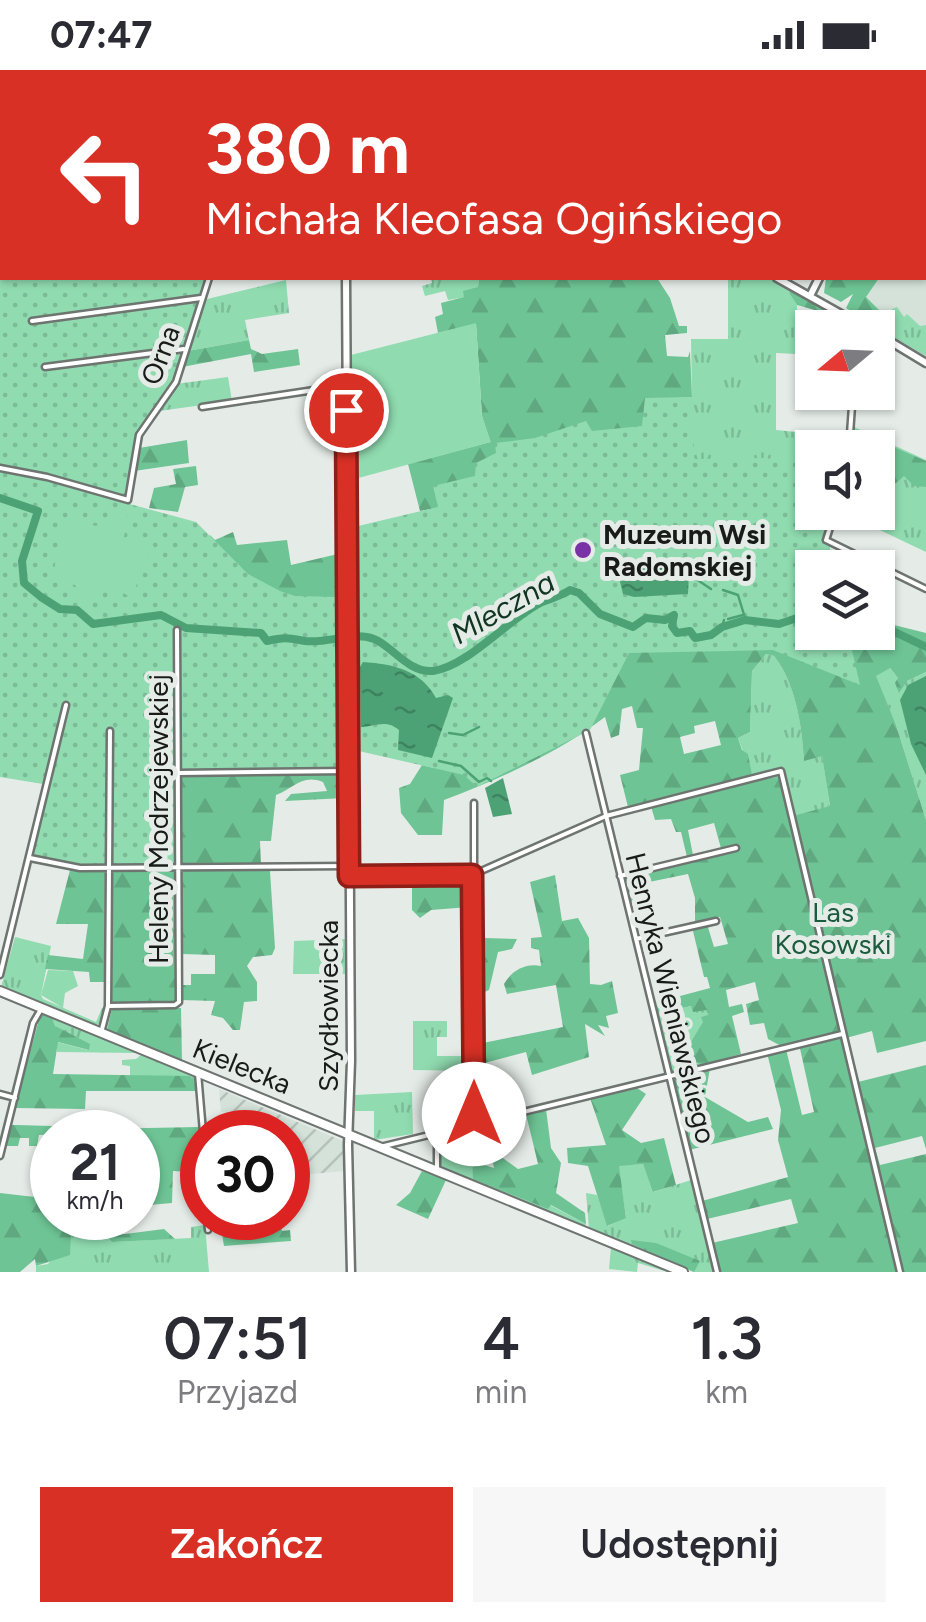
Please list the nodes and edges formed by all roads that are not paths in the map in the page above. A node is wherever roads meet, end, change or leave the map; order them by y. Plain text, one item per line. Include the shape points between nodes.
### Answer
1 (208, 280) edge
2 (346, 280) edge
3 (781, 280) edge
4 (817, 280) edge
5 (810, 296) junction
6 (202, 298) junction
7 (836, 310) edge
8 (32, 321) dead end
9 (895, 345) edge
10 (186, 349) junction
11 (926, 364) edge
12 (45, 366) dead end
13 (346, 385) junction
14 (202, 407) dead end
15 (0, 468) edge
16 (829, 530) edge
17 (926, 589) edge
18 (176, 630) dead end
19 (66, 705) dead end
20 (110, 731) dead end
21 (586, 733) dead end
22 (348, 770) junction
23 (178, 773) junction
24 (474, 803) dead end
25 (606, 816) junction
26 (736, 848) dead end
27 (30, 858) junction
28 (349, 866) junction
29 (108, 868) junction
30 (178, 869) junction
31 (472, 875) junction
32 (349, 876) junction
33 (620, 876) junction
34 (716, 921) dead end
35 (636, 939) junction
36 (0, 975) edge
37 (0, 991) edge
38 (108, 1006) junction
39 (42, 1008) junction
40 (101, 1032) junction
41 (844, 1034) junction
42 (198, 1073) junction
43 (670, 1076) junction
44 (0, 1094) edge
45 (15, 1098) junction
46 (201, 1110) edge
47 (474, 1123) junction
48 (436, 1133) junction
49 (350, 1135) junction
50 (2, 1137) edge
51 (403, 1140) junction
52 (380, 1147) junction
53 (398, 1154) junction
54 (0, 1156) edge
55 (437, 1170) junction
56 (352, 1272) edge
57 (683, 1272) edge
58 (717, 1272) edge
59 (900, 1272) edge

1 - 6 street, Orna
2 - 13 street, Szydłowiecka
3 - 5 street
4 - 5 street
5 - 7 street
6 - 8 street
6 - 10 street, Orna
9 - 11 street
10 - 12 street
10 - 15 street, Orna via 171,392 139,436 128,500
13 - 14 street
13 - 22 street, Szydłowiecka
16 - 17 street via 826,540
18 - 23 street, Heleny Modrzejewskiej
19 - 27 street
20 - 29 street
21 - 25 street, Henryka Wieniawskiego
22 - 23 street
22 - 28 street, Szydłowiecka
23 - 30 street, Heleny Modrzejewskiej
24 - 31 street
25 - 31 street
25 - 33 street, Henryka Wieniawskiego
25 - 41 street via 780,772
26 - 33 street
27 - 29 street
27 - 36 street
28 - 30 street
28 - 32 street, Szydłowiecka
29 - 30 street
29 - 38 street
30 - 38 street, Heleny Modrzejewskiej via 179,1002
31 - 32 street
31 - 47 street
32 - 49 street, Szydłowiecka
33 - 35 street, Henryka Wieniawskiego
34 - 35 street
35 - 43 street, Henryka Wieniawskiego
37 - 39 main road, Kielecka
38 - 40 street
39 - 40 main road, Kielecka
39 - 45 street
40 - 42 main road, Kielecka
41 - 43 street
41 - 59 street
42 - 46 street
42 - 49 main road, Kielecka
43 - 47 street
43 - 58 street, Henryka Wieniawskiego
44 - 45 street
45 - 50 street
47 - 48 street
48 - 51 street
48 - 55 street
49 - 52 main road, Kielecka
49 - 56 street, Szydłowiecka
50 - 54 street
51 - 52 street
51 - 53 street
52 - 53 main road, Kielecka
53 - 55 main road, Kielecka
55 - 57 main road, Kielecka

